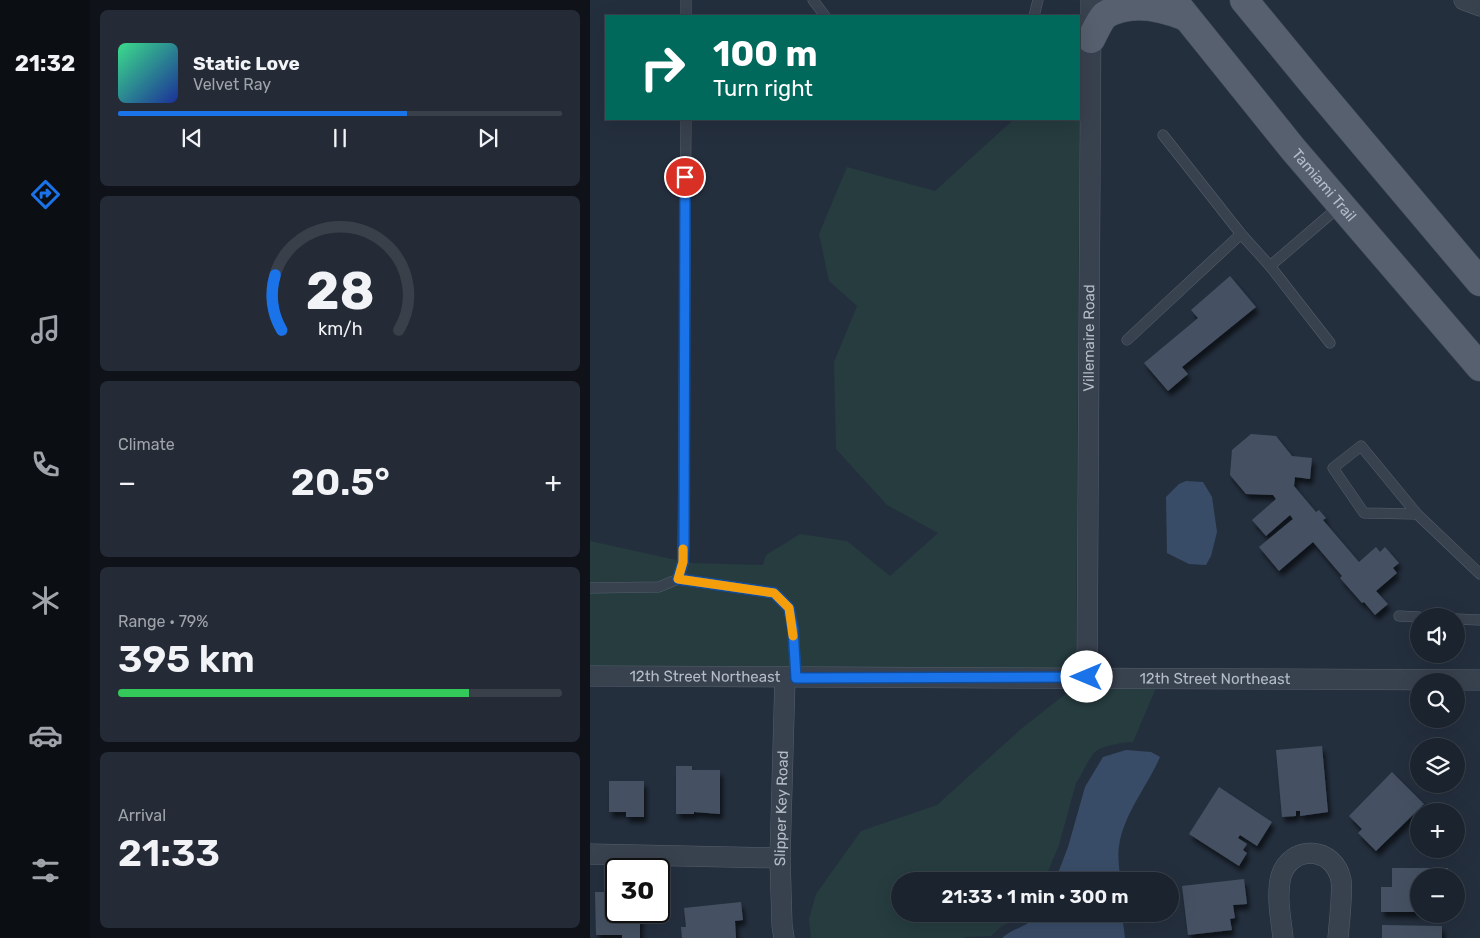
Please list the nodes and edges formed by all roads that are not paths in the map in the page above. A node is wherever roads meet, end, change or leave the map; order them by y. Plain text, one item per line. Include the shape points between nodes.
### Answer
1 (686, 0) edge
2 (813, 0) edge
3 (1038, 0) edge
4 (1244, 0) edge
5 (1464, 0) edge
6 (1480, 6) edge
7 (1180, 8) edge
8 (1090, 14) edge
9 (686, 15) edge
10 (824, 15) edge
11 (1034, 15) edge
12 (686, 120) edge
13 (1163, 135) dead end
14 (1341, 205) junction
15 (1241, 234) junction
16 (1270, 266) junction
17 (1480, 282) edge
18 (1127, 340) dead end
19 (1330, 344) dead end
20 (1480, 367) edge
21 (1417, 514) junction
22 (1480, 574) edge
23 (678, 579) junction
24 (590, 588) edge
25 (1399, 616) dead end
26 (1410, 617) edge
27 (1465, 619) edge
28 (1480, 620) edge
29 (590, 676) edge
30 (1087, 677) junction
31 (790, 678) junction
32 (1480, 680) edge
33 (590, 854) edge
34 (780, 858) junction
35 (784, 938) edge
36 (1283, 938) edge
37 (1338, 938) edge

1 - 9 lane
2 - 10 lane
3 - 11 lane
4 - 17 main road
5 - 6 street
7 - 8 main road via 1136,2 1120,5 1104,16
7 - 14 main road, Tamiami Trail
8 - 30 street, Villemaire Road
12 - 23 lane via 683,562
13 - 15 lane
14 - 16 lane
14 - 20 main road, Tamiami Trail
15 - 16 lane
15 - 18 lane
16 - 19 lane
21 - 21 lane via 1361,446 1333,468 1364,513
21 - 22 lane
23 - 24 lane via 659,587
23 - 31 lane via 774,593 789,608 793,629
25 - 26 lane
27 - 28 lane
29 - 31 street, 12th Street Northeast
30 - 31 street, 12th Street Northeast
30 - 32 street, 12th Street Northeast
31 - 34 street, Slipper Key Road
33 - 34 street
34 - 35 street, Slipper Key Road
36 - 37 street via 1279,903 1281,877 1290,861 1305,853 1322,854 1335,864 1341,881

